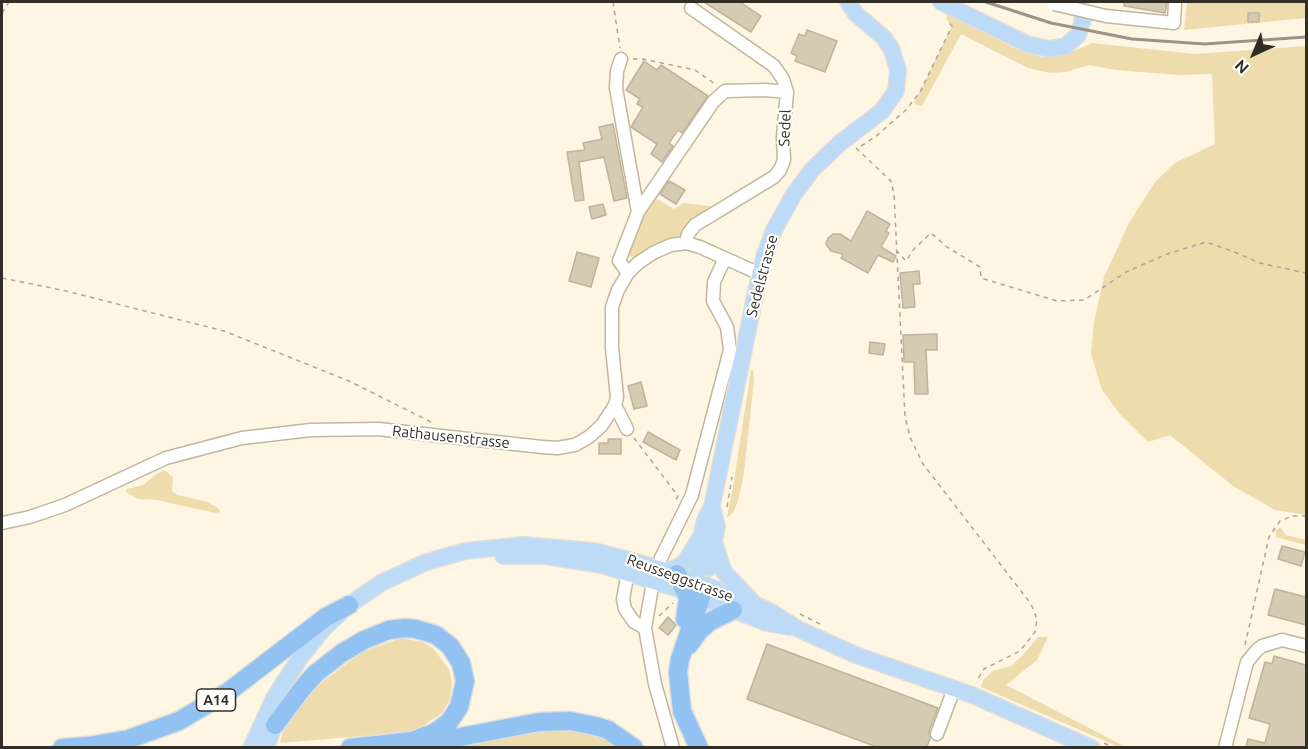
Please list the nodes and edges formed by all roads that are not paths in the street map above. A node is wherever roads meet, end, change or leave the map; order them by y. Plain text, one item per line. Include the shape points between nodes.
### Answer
1 (848, 2) edge
2 (941, 2) edge
3 (1078, 2) edge
4 (1175, 2) edge
5 (1050, 3) edge
6 (692, 8) dead end
7 (621, 59) road end
8 (787, 92) junction
9 (638, 212) junction
10 (686, 243) junction
11 (725, 258) junction
12 (627, 273) junction
13 (760, 274) junction
14 (615, 405) junction
15 (627, 429) road end
16 (2, 523) edge
17 (708, 538) junction
18 (628, 572) junction
19 (685, 580) junction
20 (652, 587) dead end
21 (349, 605) junction
22 (756, 605) junction
23 (733, 610) junction
24 (799, 622) junction
25 (645, 628) junction
26 (1306, 646) edge
27 (680, 659) junction
28 (954, 688) junction
29 (268, 725) junction
30 (937, 734) dead end
31 (1095, 744) edge
32 (62, 747) edge
33 (251, 747) edge
34 (266, 747) edge
35 (350, 747) edge
36 (399, 747) edge
37 (634, 747) edge
38 (673, 747) edge
39 (699, 747) edge
40 (1224, 747) edge

1 - 13 main road, Sedelstrasse via 856,15 891,48 898,69 896,91 882,111 840,143 804,179 774,230
2 - 3 main road via 1027,44 1049,49 1066,46 1078,35 1083,15
4 - 5 street, bridge via 1174,23 1106,16
6 - 8 street, Sedel via 774,66
7 - 9 street via 616,88
8 - 9 street via 725,91 689,135
8 - 10 street, Sedel via 784,160 780,170 695,225
9 - 12 street via 619,261
10 - 11 street
10 - 12 street via 653,253
11 - 13 street
11 - 19 street via 714,282 713,301 727,327 730,350 692,495
12 - 14 street via 613,302 611,318
13 - 17 main road, Sedelstrasse via 717,526
14 - 15 street
14 - 16 street, Rathausenstrasse via 588,438 557,448 378,429 311,430 242,438 166,458 65,505
17 - 19 main road
17 - 19 main road via 680,566
17 - 22 main road via 724,572
18 - 19 main road, Reusseggstrasse
18 - 25 street via 625,609 634,622
18 - 29 main road, Reusseggstrasse via 571,559 496,556 462,562 402,583 358,610 321,644
19 - 21 main road, Reusseggstrasse via 622,558 523,545 465,551 418,565
19 - 22 main road, Reusseggstrasse
19 - 23 main road, Reusseggstrasse
19 - 27 highway
20 - 25 street
21 - 29 main road, Reusseggstrasse via 322,629 300,658
21 - 32 highway, A14 via 326,616 228,692 179,721 129,739
22 - 24 main road, Reusseggstrasse
23 - 24 main road, Reusseggstrasse via 767,623
23 - 27 highway via 702,627
24 - 28 main road, Reusseggstrasse via 856,655
25 - 38 street via 655,684
26 - 40 street via 1282,639 1273,641 1257,650 1247,662
27 - 39 highway via 682,711
28 - 30 street
28 - 31 main road, Reusseggstrasse
29 - 33 main road, Reusseggstrasse
29 - 34 main road, Reusseggstrasse
29 - 35 highway via 315,674 342,653 376,635 416,629 436,635 450,646 465,681 459,707 449,722 434,733 411,741
36 - 37 highway via 539,722 570,721 608,730

